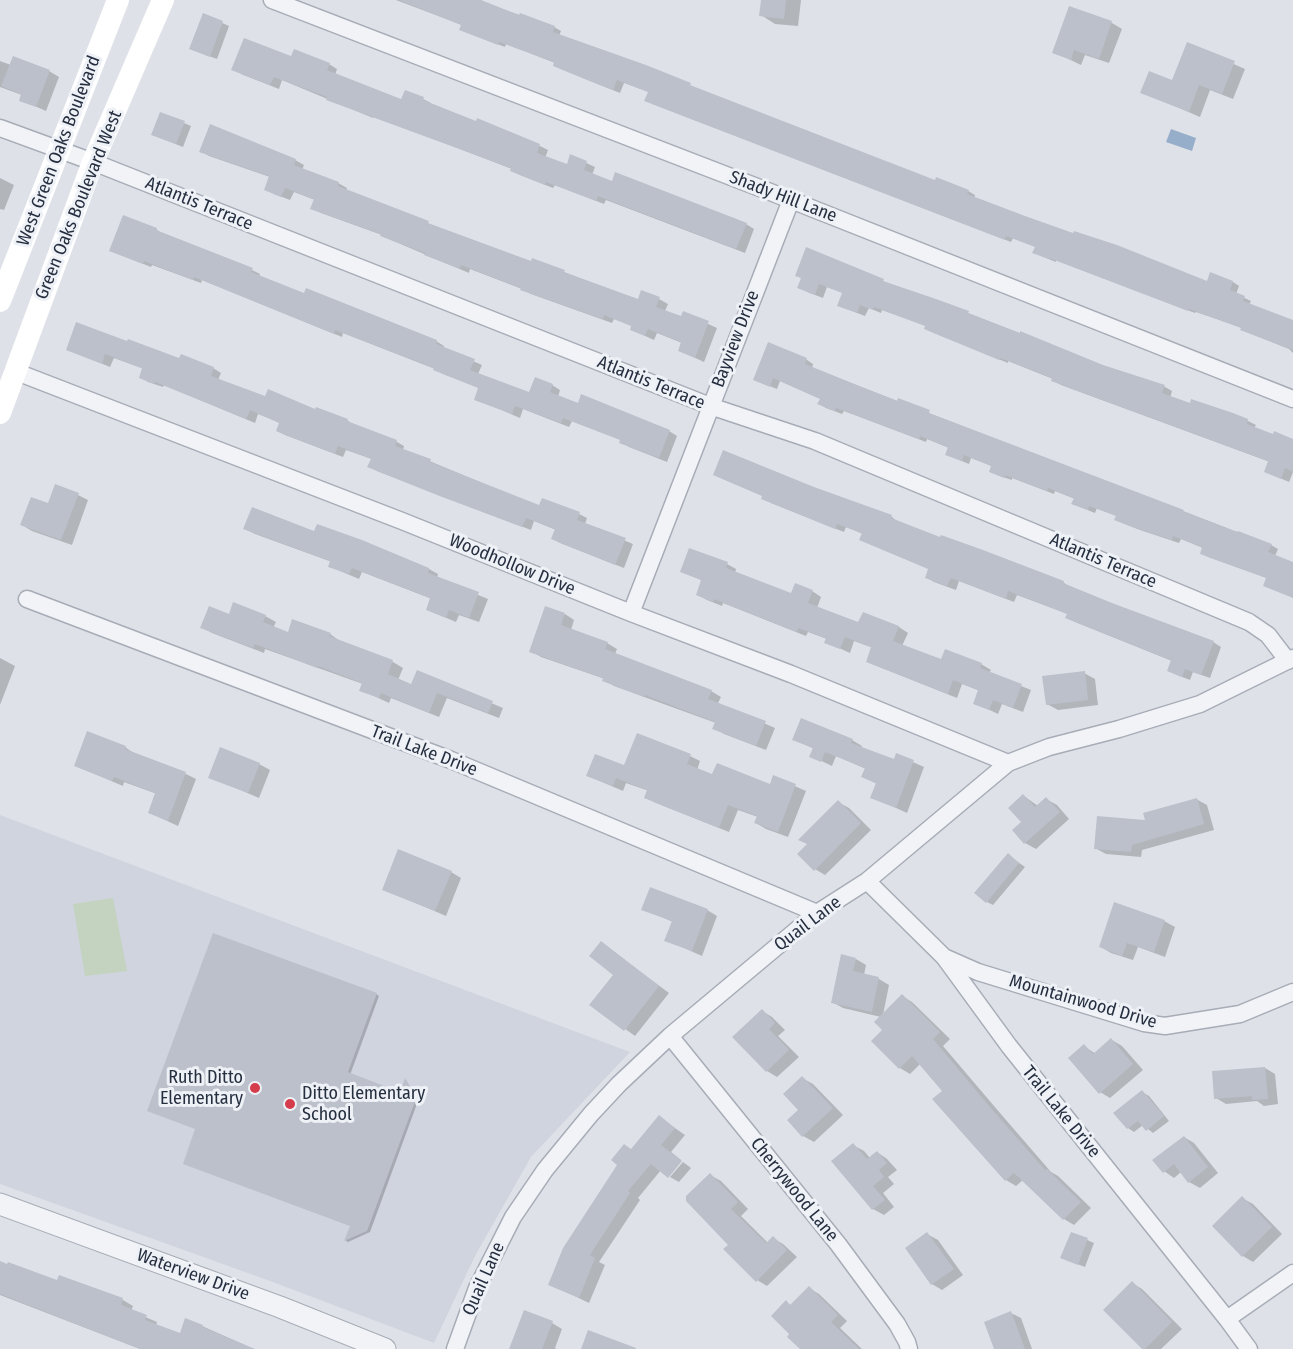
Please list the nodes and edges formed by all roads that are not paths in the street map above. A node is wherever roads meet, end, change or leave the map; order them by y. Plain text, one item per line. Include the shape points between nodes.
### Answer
1 (118, 0) edge
2 (164, 0) edge
3 (272, 0) edge
4 (0, 128) edge
5 (59, 150) junction
6 (93, 162) junction
7 (791, 200) junction
8 (0, 301) edge
9 (14, 371) junction
10 (1293, 399) edge
11 (710, 406) junction
12 (0, 413) edge
13 (27, 599) dead end
14 (631, 613) junction
15 (1291, 659) edge
16 (1008, 763) junction
17 (867, 881) junction
18 (817, 914) junction
19 (944, 957) junction
20 (1293, 992) edge
21 (670, 1036) junction
22 (0, 1204) edge
23 (1293, 1273) edge
24 (1227, 1319) junction
25 (385, 1349) edge
26 (455, 1349) edge
27 (909, 1349) edge
28 (1249, 1349) edge

1 - 5 main road, West Green Oaks Boulevard
2 - 6 main road, Green Oaks Boulevard West
3 - 7 street, Shady Hill Lane
4 - 5 street, Atlantis Terrace
5 - 6 street, Atlantis Terrace
5 - 8 main road, West Green Oaks Boulevard
6 - 9 main road, Green Oaks Boulevard West
6 - 11 street, Atlantis Terrace
7 - 10 street, Shady Hill Lane
7 - 11 street, Bayview Drive
9 - 12 main road, Green Oaks Boulevard West
9 - 14 street, Woodhollow Drive
11 - 14 street, Bayview Drive
11 - 15 street, Atlantis Terrace via 815,441 1250,622
13 - 18 street, Trail Lake Drive via 451,760
14 - 16 street, Woodhollow Drive
15 - 16 street, Quail Lane via 1200,704 1049,747
16 - 17 street, Quail Lane
17 - 18 street, Quail Lane
17 - 19 street, Trail Lake Drive
18 - 21 street, Quail Lane
19 - 20 street, Mountainwood Drive via 978,972 1165,1026 1240,1014
19 - 24 street, Trail Lake Drive via 1009,1046
21 - 26 street, Quail Lane via 591,1114 545,1170 513,1217 477,1288
21 - 27 street, Cherrywood Lane via 838,1244 897,1324
22 - 25 street, Waterview Drive
23 - 24 street
24 - 28 street, Trail Lake Drive

